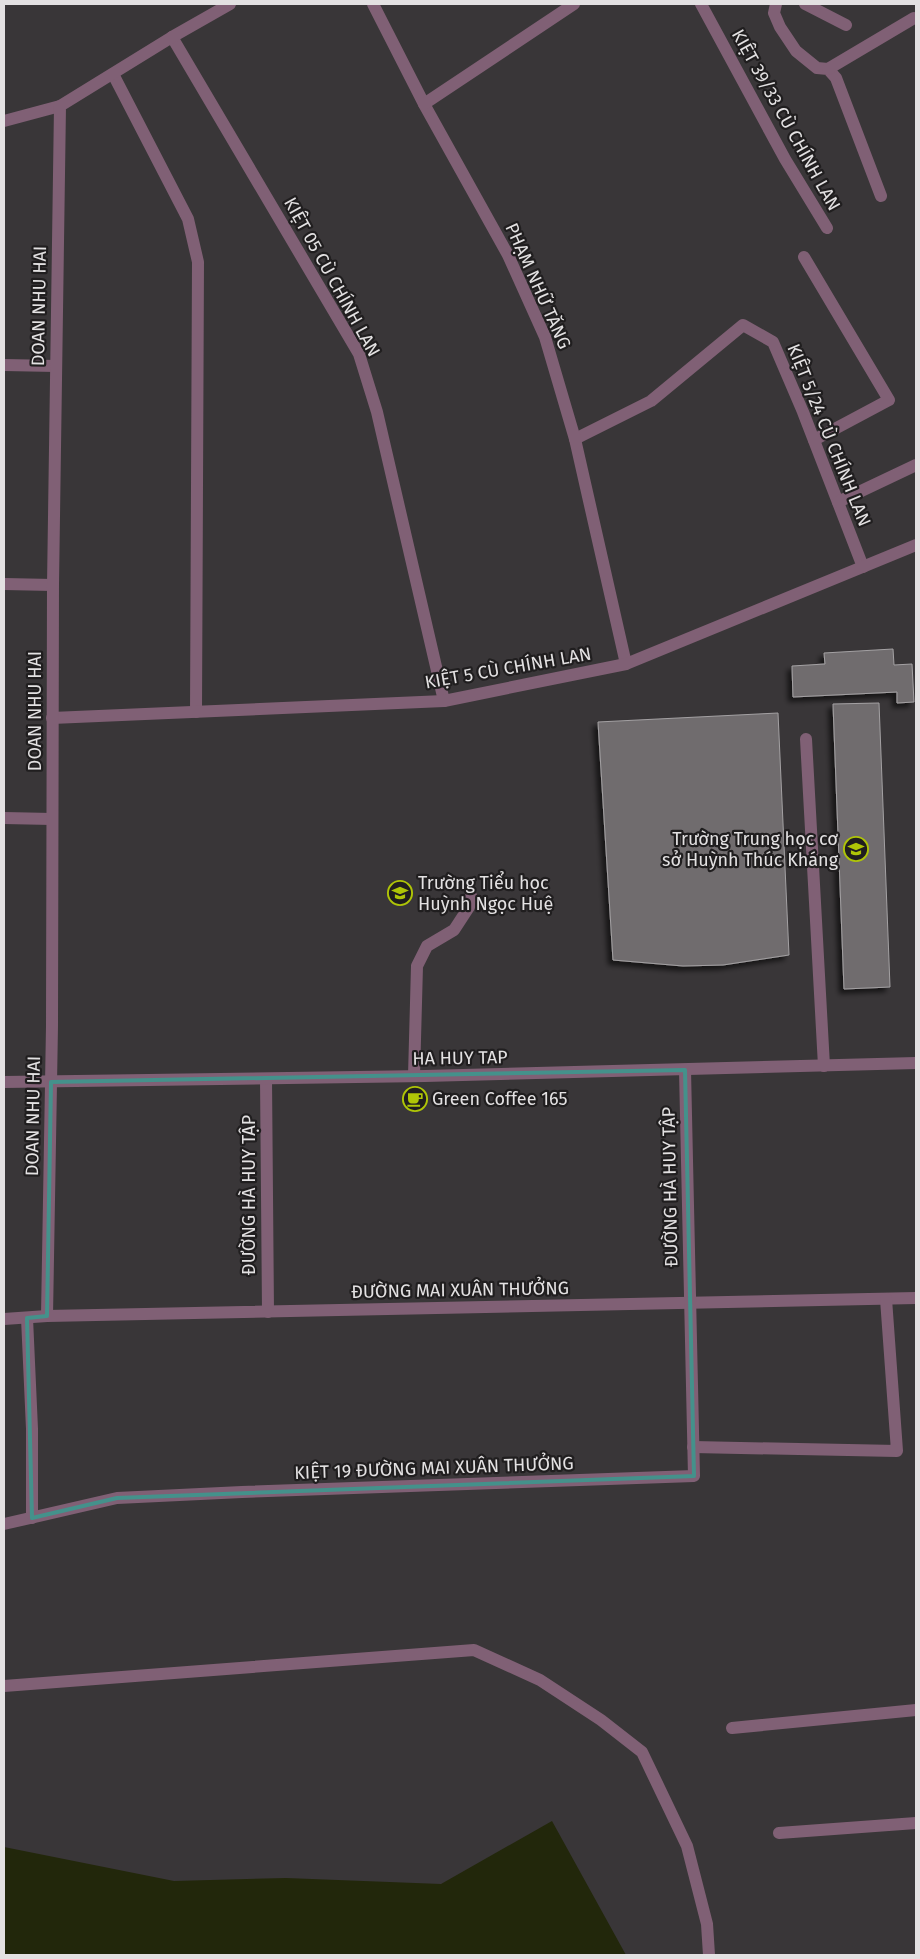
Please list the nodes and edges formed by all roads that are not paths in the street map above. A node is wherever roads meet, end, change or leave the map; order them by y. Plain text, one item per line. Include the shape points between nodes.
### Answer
1 (230, 4) edge
2 (373, 4) edge
3 (574, 4) edge
4 (701, 4) edge
5 (776, 4) edge
6 (805, 4) edge
7 (914, 18) dead end
8 (846, 25) dead end
9 (172, 37) junction
10 (828, 69) junction
11 (113, 74) junction
12 (424, 104) junction
13 (60, 106) junction
14 (4, 121) edge
15 (881, 196) dead end
16 (827, 228) dead end
17 (804, 257) dead end
18 (4, 365) edge
19 (56, 366) junction
20 (575, 438) junction
21 (814, 440) junction
22 (916, 465) edge
23 (838, 502) junction
24 (916, 545) edge
25 (863, 567) junction
26 (4, 584) edge
27 (53, 585) junction
28 (626, 664) junction
29 (444, 701) junction
30 (196, 712) junction
31 (52, 718) junction
32 (806, 739) dead end
33 (4, 818) edge
34 (52, 819) junction
35 (471, 896) dead end
36 (916, 1063) edge
37 (824, 1066) junction
38 (685, 1070) junction
39 (414, 1076) junction
40 (266, 1079) junction
41 (4, 1082) edge
42 (51, 1082) junction
43 (886, 1298) junction
44 (916, 1298) edge
45 (690, 1302) junction
46 (268, 1312) junction
47 (47, 1316) junction
48 (28, 1318) junction
49 (4, 1319) edge
50 (693, 1447) junction
51 (32, 1518) junction
52 (4, 1524) edge
53 (4, 1686) edge
54 (916, 1710) edge
55 (732, 1728) dead end
56 (916, 1823) edge
57 (779, 1833) dead end
58 (710, 1955) edge

1 - 9 street
2 - 12 street, PHẠM NHỮ TĂNG
3 - 12 street
4 - 16 street, KIỆT 39/33 CÙ CHÍNH LAN via 785,159
5 - 10 street via 774,13 796,51 817,68
6 - 8 street
7 - 10 street
9 - 11 street
9 - 29 street, KIỆT 05 CÙ CHÍNH LAN via 359,354 377,412
10 - 15 street via 846,99
11 - 13 street
11 - 30 street via 188,219 198,262
12 - 20 street, PHẠM NHỮ TĂNG via 508,255 545,337
13 - 14 street
13 - 19 street, DOAN NHU HAI
17 - 21 street via 889,400
18 - 19 street
19 - 27 street, DOAN NHU HAI
20 - 21 street, KIỆT 5/24 CÙ CHÍNH LAN via 651,401 742,325 773,342
20 - 28 street, PHẠM NHỮ TĂNG
21 - 23 street, KIỆT 5/24 CÙ CHÍNH LAN
22 - 23 street
23 - 25 street, KIỆT 5/24 CÙ CHÍNH LAN
24 - 25 street, KIỆT 5 CÙ CHÍNH LAN
25 - 28 street, KIỆT 5 CÙ CHÍNH LAN
26 - 27 street
27 - 31 street, DOAN NHU HAI
28 - 29 street, KIỆT 5 CÙ CHÍNH LAN
29 - 30 street, KIỆT 5 CÙ CHÍNH LAN
30 - 31 street, KIỆT 5 CÙ CHÍNH LAN
31 - 34 street, DOAN NHU HAI
32 - 37 street
33 - 34 street
34 - 42 street, DOAN NHU HAI
35 - 39 street via 469,907 454,930 427,946 417,966
36 - 37 street, HA HUY TAP
37 - 38 street, HA HUY TAP
38 - 39 street, HA HUY TAP
38 - 45 street, ĐƯỜNG HÀ HUY TẬP
39 - 40 street, HA HUY TAP
40 - 42 street, HA HUY TAP
40 - 46 street, ĐƯỜNG HÀ HUY TẬP
41 - 42 street, HA HUY TAP
42 - 47 street, DOAN NHU HAI
43 - 44 street, ĐƯỜNG MAI XUÂN THƯỞNG
43 - 45 street, ĐƯỜNG MAI XUÂN THƯỞNG
43 - 50 street via 897,1451
45 - 46 street, ĐƯỜNG MAI XUÂN THƯỞNG
45 - 50 street, KIỆT 19 ĐƯỜNG MAI XUÂN THƯỞNG
46 - 47 street, ĐƯỜNG MAI XUÂN THƯỞNG
47 - 48 street, ĐƯỜNG MAI XUÂN THƯỞNG
48 - 49 street, ĐƯỜNG MAI XUÂN THƯỞNG
48 - 51 street
50 - 51 street, KIỆT 19 ĐƯỜNG MAI XUÂN THƯỞNG via 694,1476 117,1498
51 - 52 street, KIỆT 19 ĐƯỜNG MAI XUÂN THƯỞNG
53 - 58 street via 474,1650 540,1680 642,1752 687,1846 707,1924
54 - 55 street
56 - 57 street

